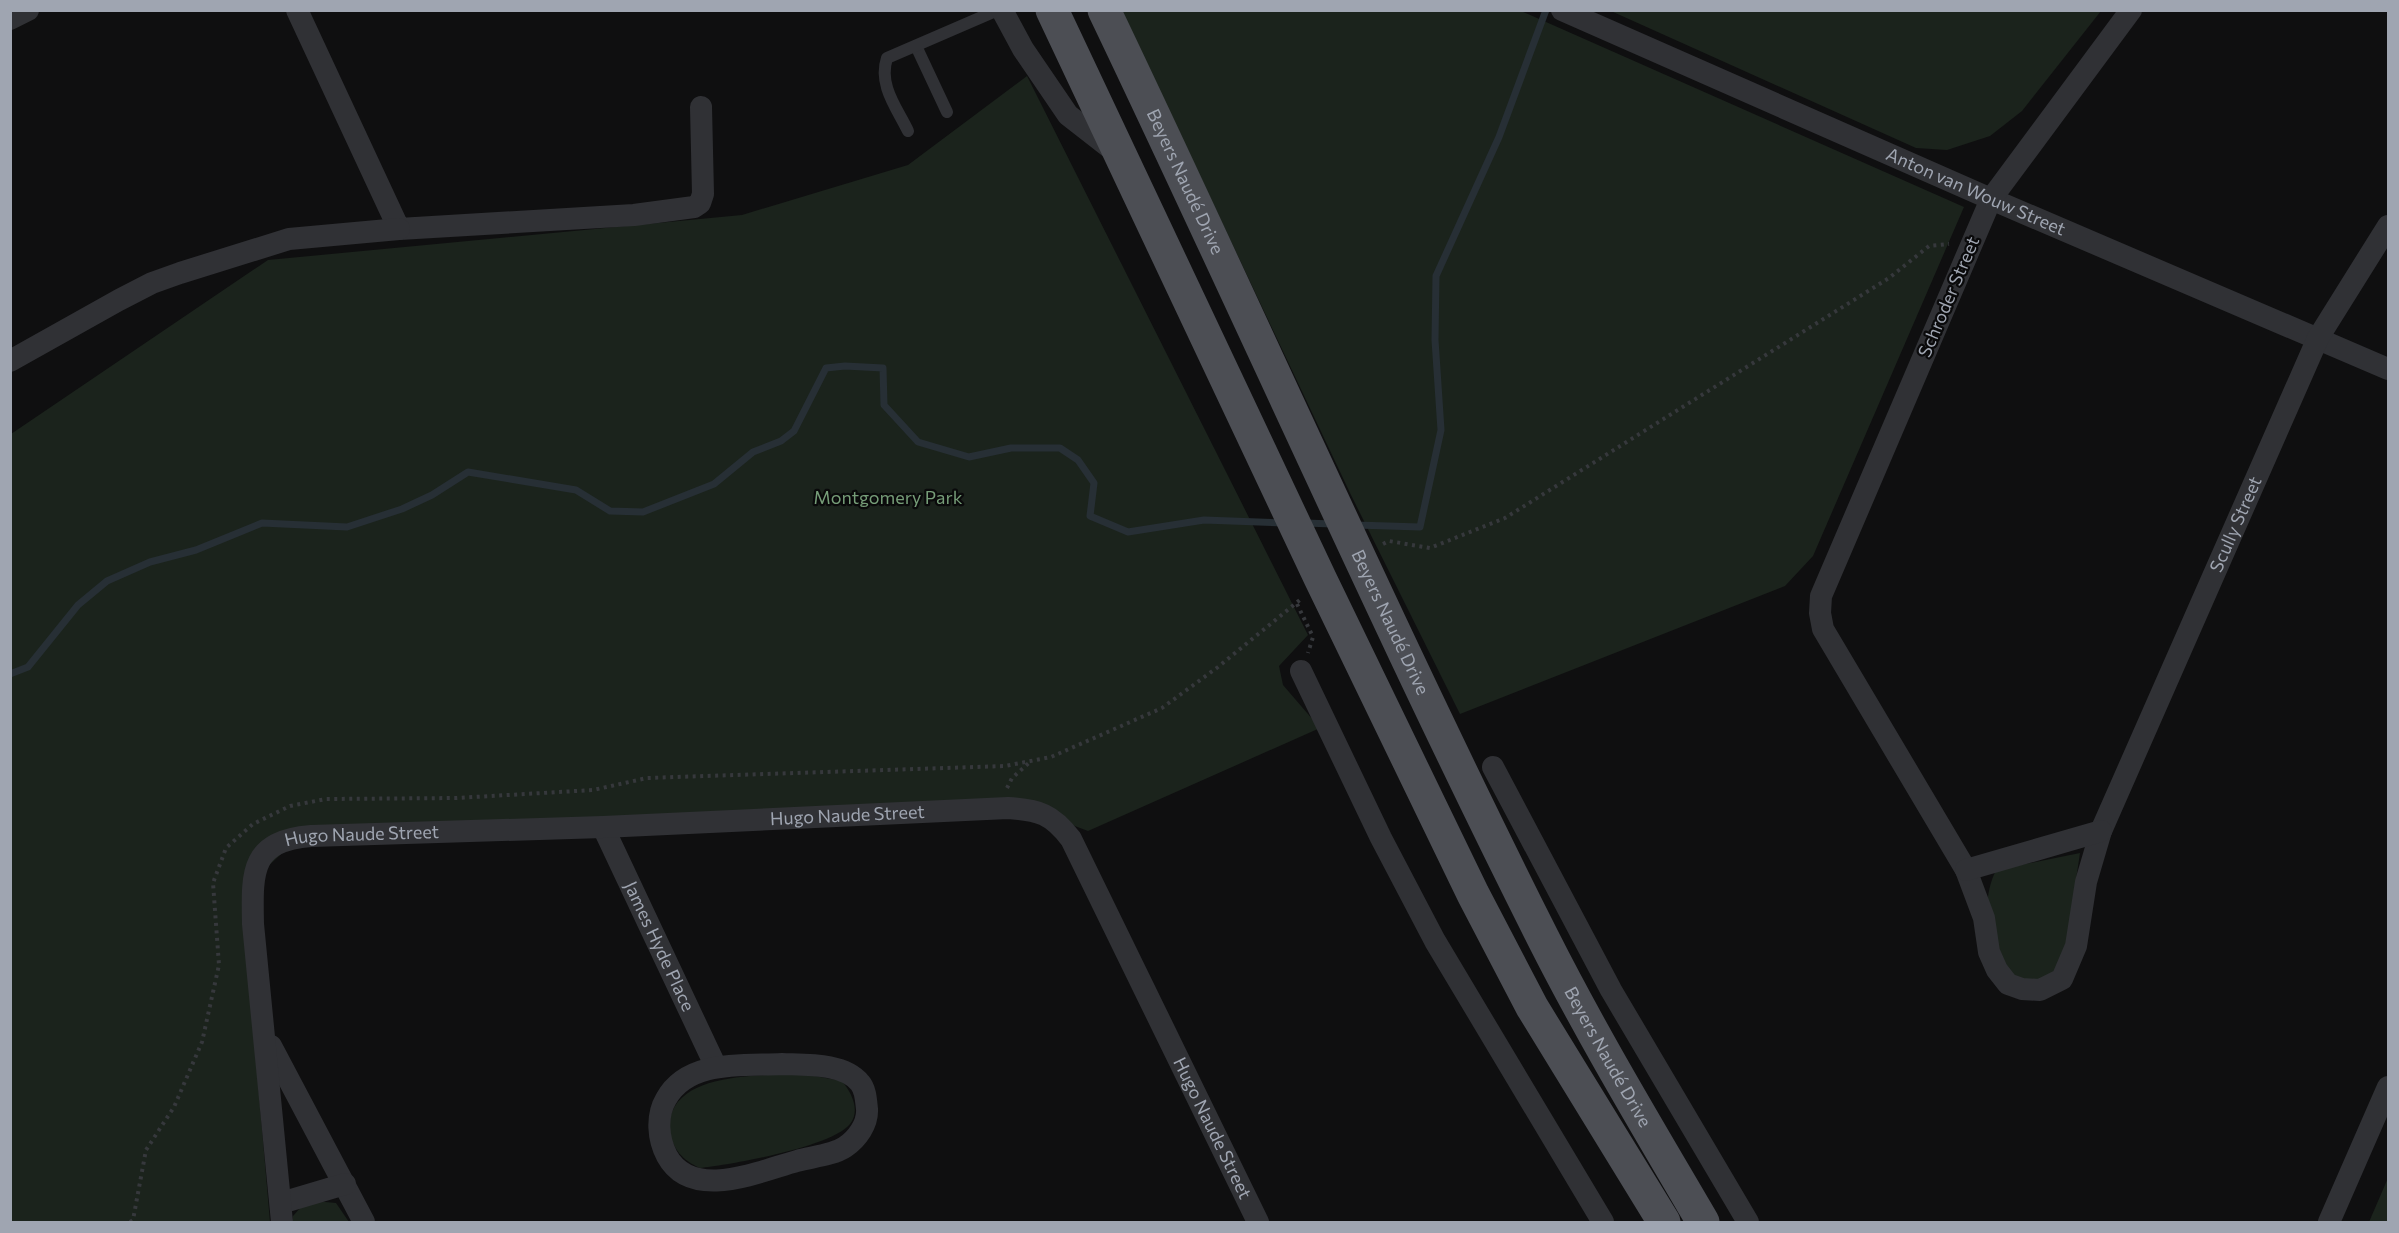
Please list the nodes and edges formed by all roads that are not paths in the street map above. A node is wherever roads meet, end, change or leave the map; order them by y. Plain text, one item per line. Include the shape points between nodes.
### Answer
1 (28, 10) edge
2 (297, 10) edge
3 (1000, 10) edge
4 (1094, 10) edge
5 (1104, 10) edge
6 (1562, 10) edge
7 (2132, 10) edge
8 (10, 19) edge
9 (1056, 19) edge
10 (916, 46) junction
11 (701, 107) dead end
12 (947, 112) dead end
13 (908, 131) dead end
14 (1121, 157) junction
15 (1991, 199) junction
16 (2388, 226) edge
17 (399, 229) junction
18 (2318, 338) junction
19 (10, 361) edge
20 (2388, 369) edge
21 (1820, 613) joint
22 (1301, 671) road end
23 (1494, 767) dead end
24 (603, 827) junction
25 (2101, 831) junction
26 (1966, 870) junction
27 (265, 1035) junction
28 (716, 1067) junction
29 (2388, 1087) edge
30 (345, 1184) junction
31 (282, 1213) edge
32 (364, 1222) edge
33 (1258, 1222) edge
34 (1603, 1222) edge
35 (1665, 1222) edge
36 (1703, 1222) edge
37 (1748, 1222) edge
38 (2329, 1222) edge

1 - 8 street
2 - 17 street
3 - 10 lane
3 - 14 street, Beyers Naudé Drive via 1068,115
4 - 9 main road
5 - 36 main road, Beyers Naudé Drive via 1357,554 1543,939 1601,1049
6 - 15 street, Anton van Wouw Street
7 - 15 street, Schroder Street
9 - 14 main road, Beyers Naudé Drive
10 - 12 lane
10 - 13 lane via 887,58 884,68 884,82
11 - 17 street via 703,194 694,207 634,215
14 - 35 main road, Beyers Naudé Drive via 1473,894 1532,1007
15 - 18 street, Anton van Wouw Street
15 - 21 street, Schroder Street via 1821,596
16 - 18 street, Scully Street
17 - 19 street via 289,239 180,273 119,300
18 - 20 street, Anton van Wouw Street
18 - 25 street, Scully Street
21 - 26 street, Scully Street via 1830,644
22 - 34 street via 1435,941
23 - 37 street, Beyers Naudé Drive via 1611,990
24 - 27 street, Hugo Naude Street via 291,837 268,848 255,871 253,889
24 - 28 street, James Hyde Place
24 - 33 street, Hugo Naude Street via 998,808 1029,809 1058,822 1071,838
25 - 26 street
25 - 26 street, Scully Street via 2070,962 2061,979 2040,990 2008,984 1997,970
27 - 30 street
27 - 31 street, Hugo Naude Street
28 - 28 street via 818,1065 840,1071 860,1082 865,1093 867,1114 860,1133 844,1148 734,1180 695,1178 677,1168 662,1145 662,1110 666,1099 686,1077
29 - 38 street
30 - 31 street
30 - 32 street

